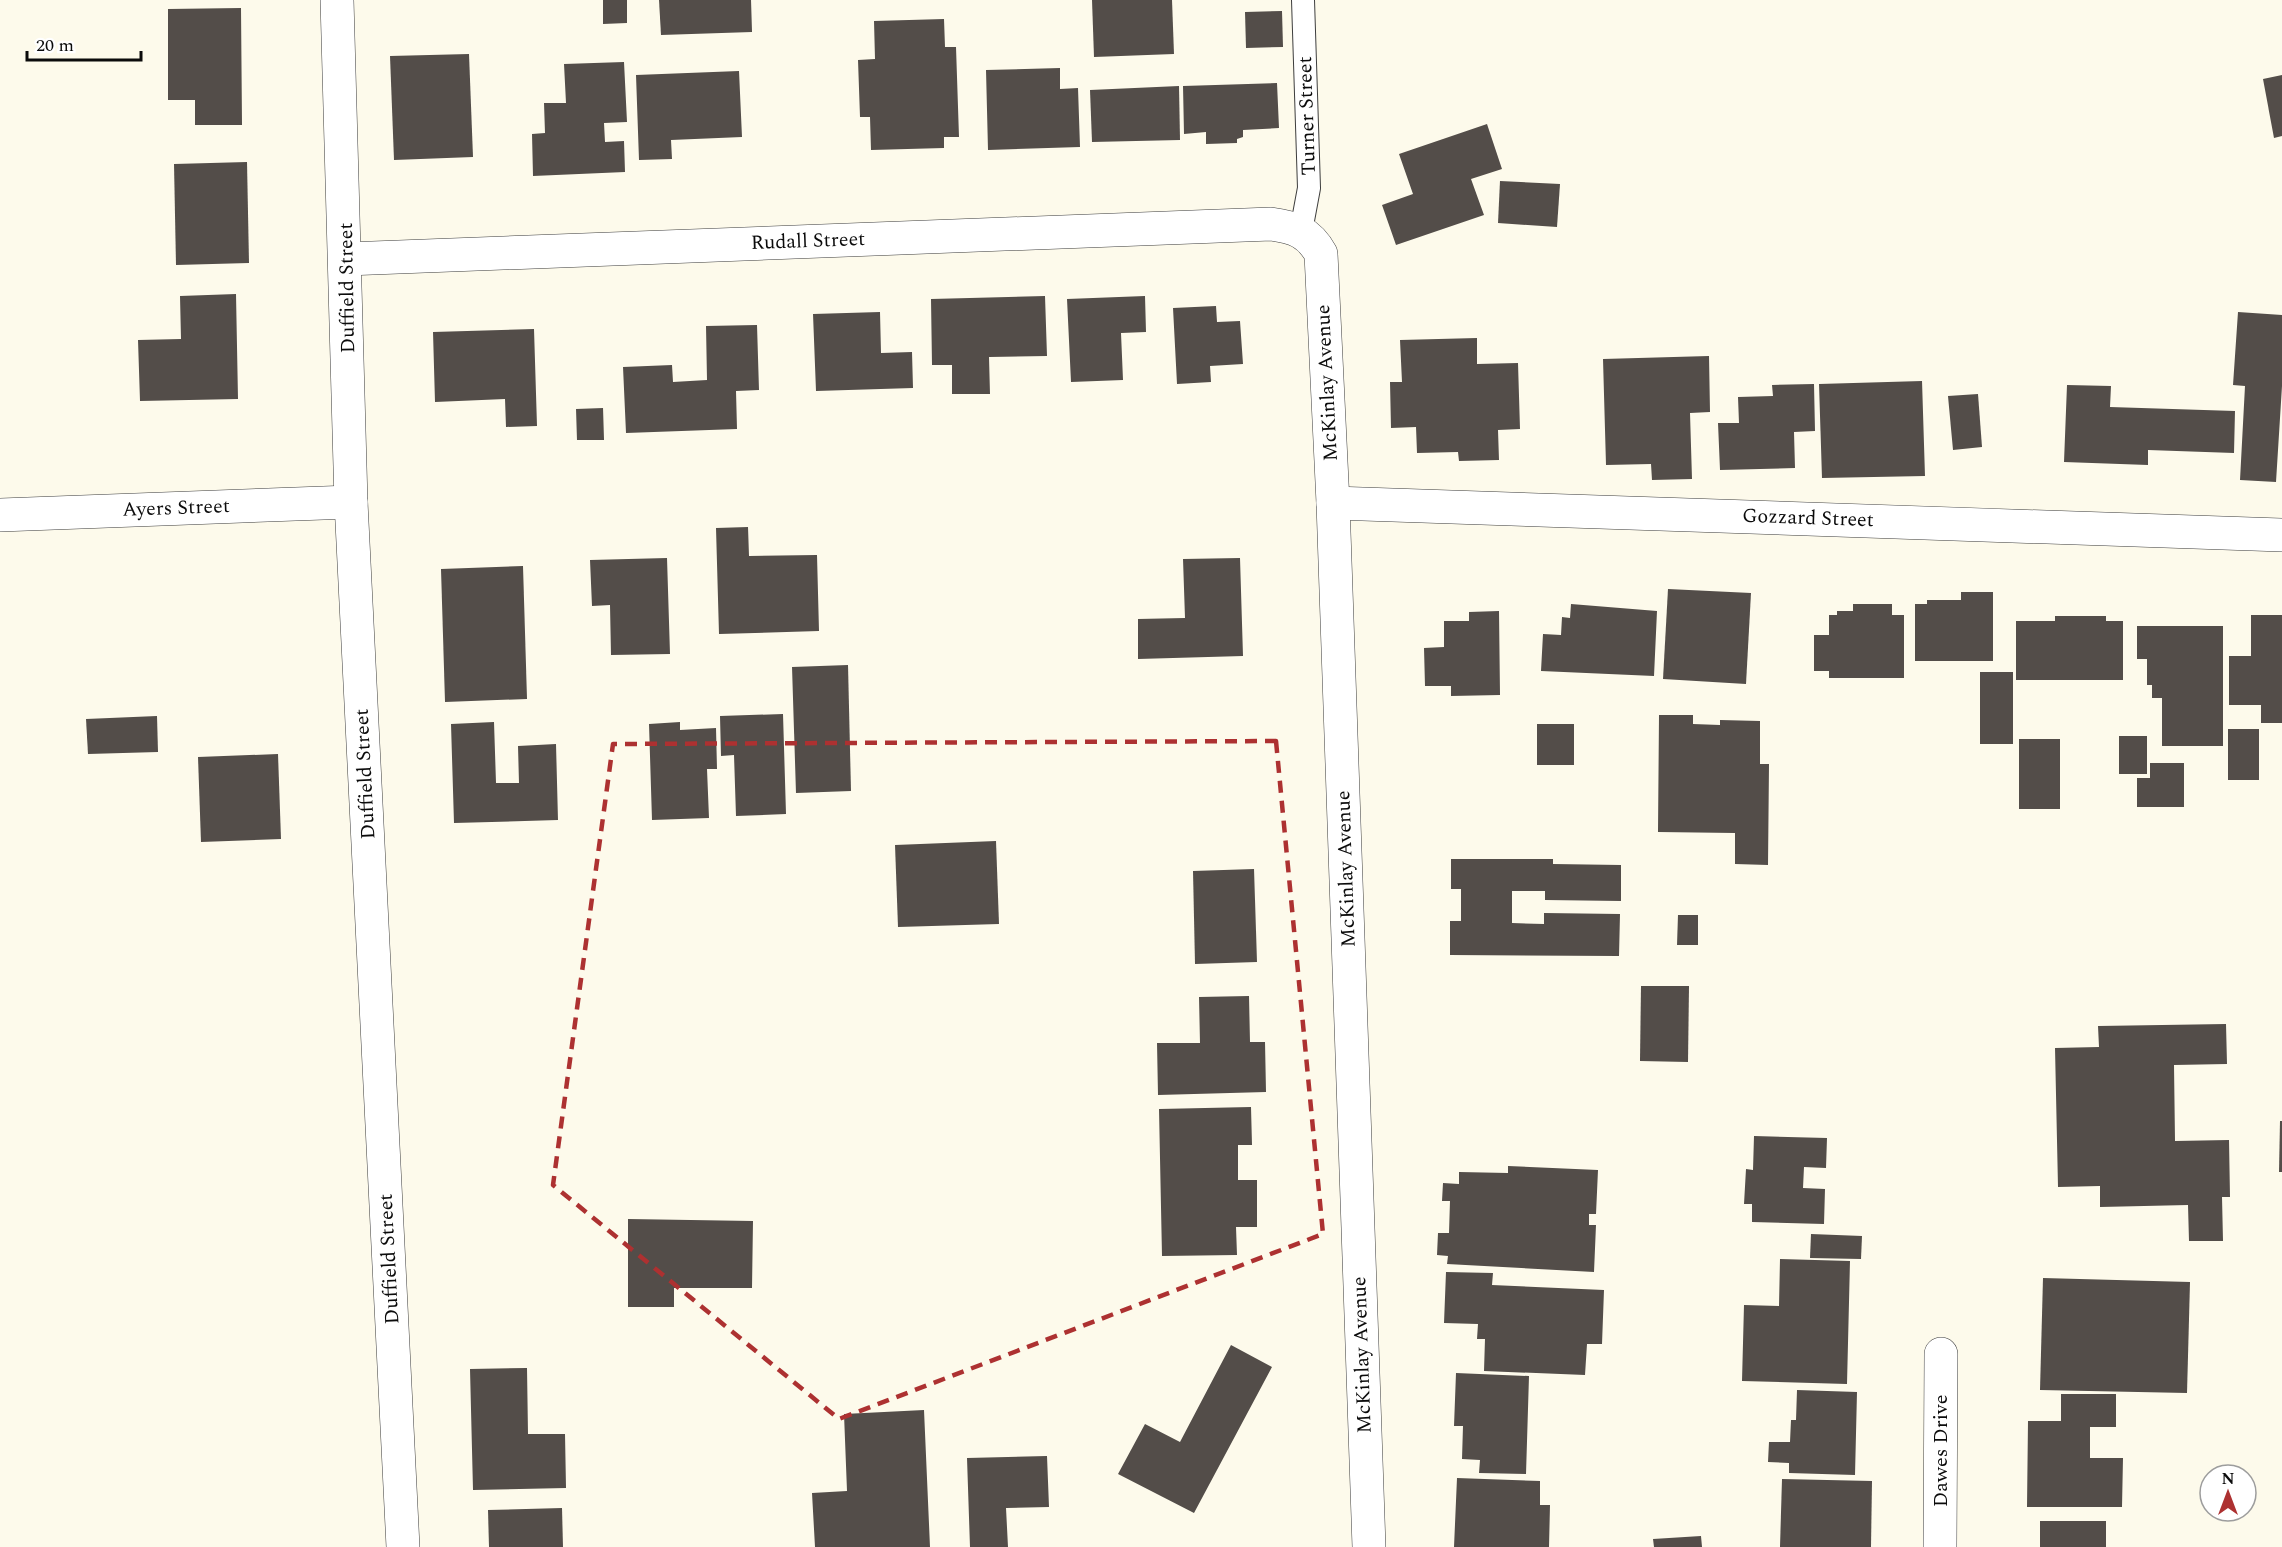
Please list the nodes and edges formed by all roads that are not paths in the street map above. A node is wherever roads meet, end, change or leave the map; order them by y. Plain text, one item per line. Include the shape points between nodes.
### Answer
1 (337, 0) edge
2 (1303, 0) edge
3 (1286, 227) junction
4 (346, 259) junction
5 (351, 502) junction
6 (1334, 503) junction
7 (0, 515) edge
8 (2282, 535) edge
9 (1941, 1354) dead end
10 (403, 1547) edge
11 (1369, 1547) edge
12 (1940, 1547) edge

1 - 4 street, Duffield Street
2 - 3 lane, Turner Street via 1309,188
3 - 4 street, Rudall Street
3 - 6 street, McKinlay Avenue via 1314,240 1321,254
4 - 5 street, Duffield Street
5 - 7 street, Ayers Street
5 - 10 street, Duffield Street
6 - 8 street, Gozzard Street
6 - 11 street, McKinlay Avenue
9 - 12 street, Dawes Drive

